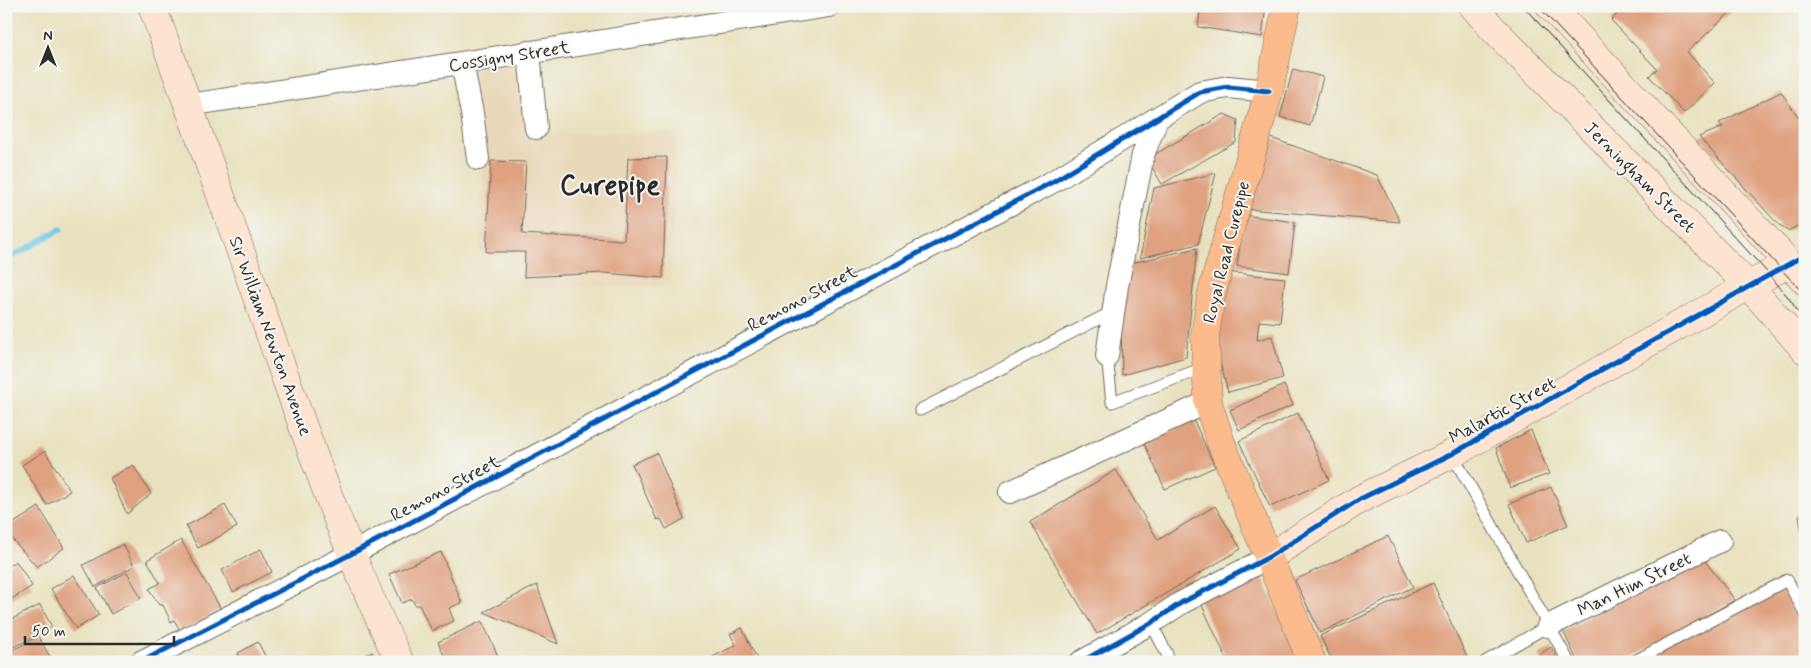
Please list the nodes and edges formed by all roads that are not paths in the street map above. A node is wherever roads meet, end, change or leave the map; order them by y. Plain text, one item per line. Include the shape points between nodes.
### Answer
1 (152, 6) edge
2 (829, 6) edge
3 (1287, 6) edge
4 (1473, 6) edge
5 (1555, 8) edge
6 (529, 52) junction
7 (462, 63) junction
8 (1269, 91) junction
9 (189, 105) junction
10 (1157, 119) junction
11 (536, 128) dead end
12 (478, 159) dead end
13 (1800, 266) edge
14 (1750, 287) junction
15 (1114, 310) junction
16 (1805, 350) edge
17 (1107, 356) joint
18 (1206, 367) junction
19 (1208, 402) junction
20 (920, 410) dead end
21 (1452, 454) junction
22 (1010, 492) dead end
23 (1720, 541) dead end
24 (351, 554) junction
25 (1269, 558) junction
26 (1805, 613) edge
27 (1151, 623) junction
28 (1548, 626) junction
29 (1168, 654) dead end
30 (141, 662) edge
31 (400, 662) edge
32 (1081, 662) edge
33 (1312, 662) edge
34 (1484, 662) edge
35 (1569, 662) edge
36 (1633, 662) edge

1 - 9 street, Sir William Newton Avenue
2 - 6 street, Cossigny Street
3 - 8 main road, Royal Road Curepipe
4 - 14 street, Jerningham Street via 1493,30
5 - 13 street
6 - 7 street, Cossigny Street
6 - 11 street
7 - 9 street, Cossigny Street
7 - 12 street
8 - 10 street, Remono Street via 1228,87 1200,92
8 - 18 main road, Royal Road Curepipe via 1211,296 1205,334
9 - 24 street, Sir William Newton Avenue
10 - 15 street via 1143,155
10 - 24 street, Remono Street via 1046,186
13 - 14 street, Malartic Street
14 - 16 street, Jerningham Street
14 - 21 street, Malartic Street
15 - 17 street
15 - 20 lane
17 - 18 lane via 1112,402
18 - 19 main road, Royal Road Curepipe
19 - 22 street
19 - 25 main road, Royal Road Curepipe via 1220,440
21 - 25 street, Malartic Street via 1360,499
21 - 28 lane
23 - 28 street, Man Him Street
24 - 30 street, Remono Street
24 - 31 street, Sir William Newton Avenue
25 - 27 street via 1181,603
25 - 33 main road, Royal Road Curepipe
26 - 36 lane via 1787,580
27 - 29 lane
27 - 32 street
28 - 34 lane
28 - 35 lane

